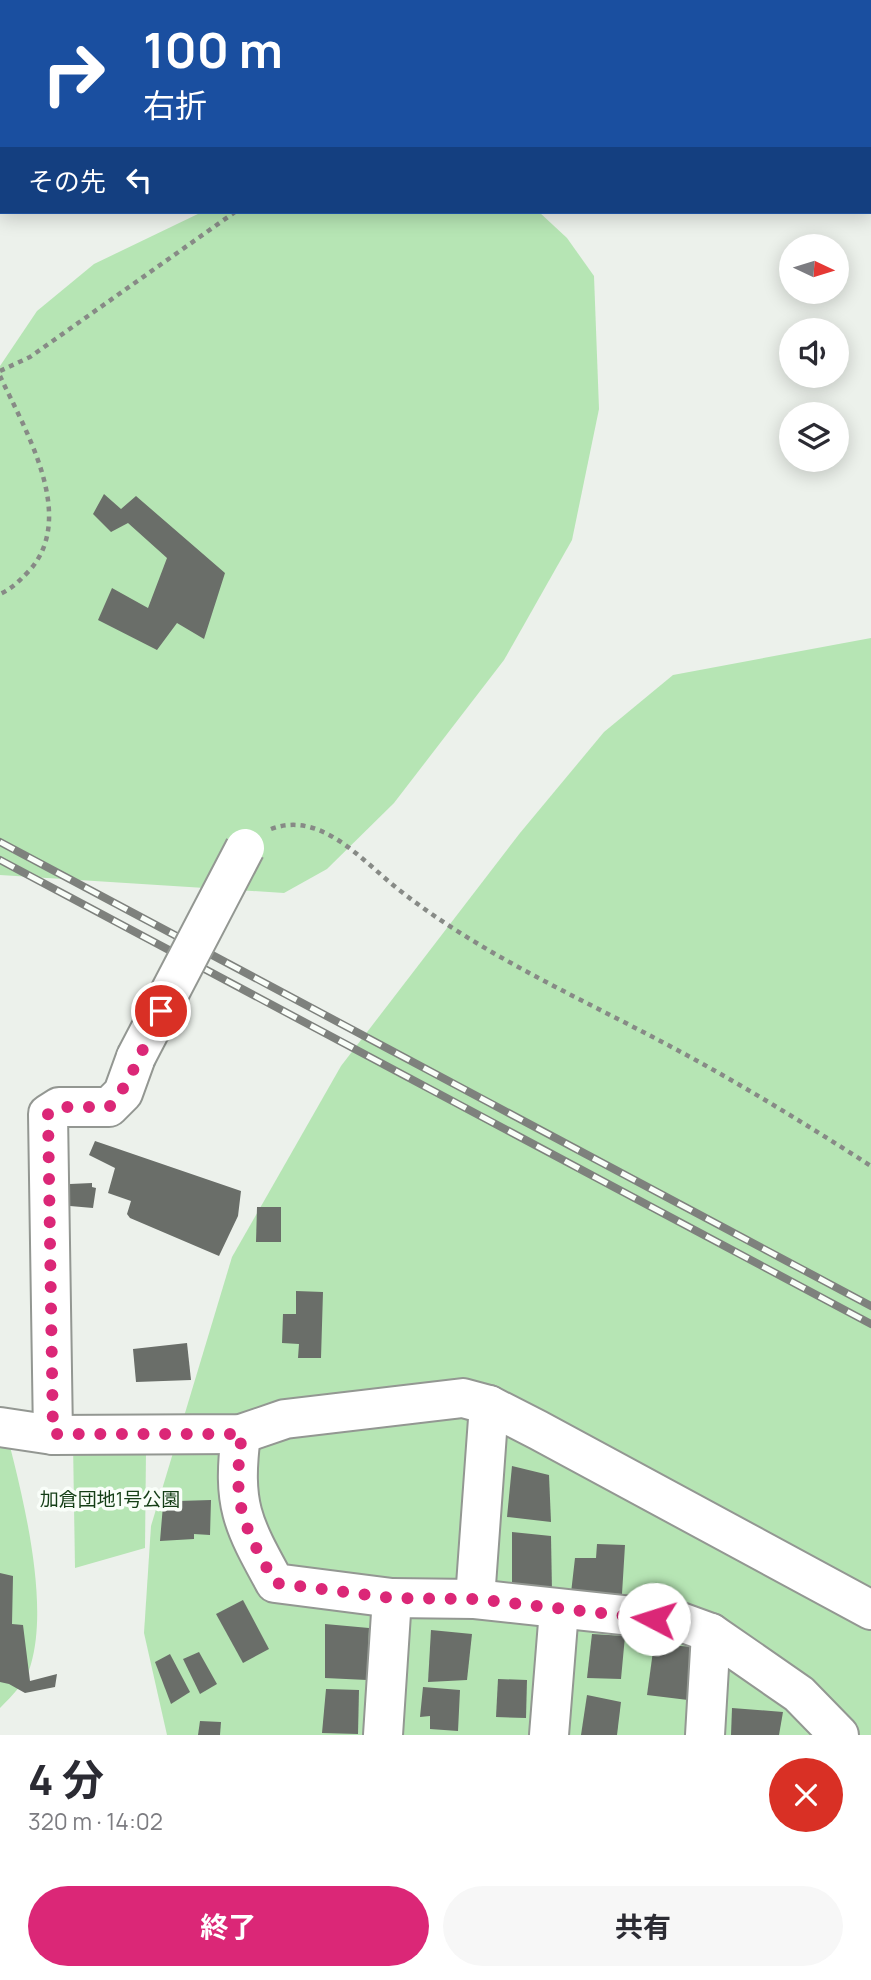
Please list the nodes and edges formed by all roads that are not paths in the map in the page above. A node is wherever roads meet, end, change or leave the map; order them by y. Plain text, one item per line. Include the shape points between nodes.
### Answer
1 (245, 848) road end
2 (489, 1405) junction
3 (0, 1427) edge
4 (53, 1434) junction
5 (242, 1434) junction
6 (392, 1598) junction
7 (475, 1599) junction
8 (559, 1610) junction
9 (871, 1610) edge
10 (710, 1633) junction
11 (383, 1735) edge
12 (549, 1735) edge
13 (705, 1735) edge
14 (839, 1735) edge

1 - 4 street, bridge via 136,1057 123,1093 109,1107 59,1107 48,1114
2 - 5 street via 463,1398 285,1419
2 - 7 street
2 - 9 street
3 - 4 street
4 - 5 street
5 - 6 street via 236,1478 244,1527 275,1583
6 - 7 street
6 - 11 street
7 - 8 street
8 - 10 street via 678,1621
8 - 12 street
10 - 13 street
10 - 14 street via 799,1694

